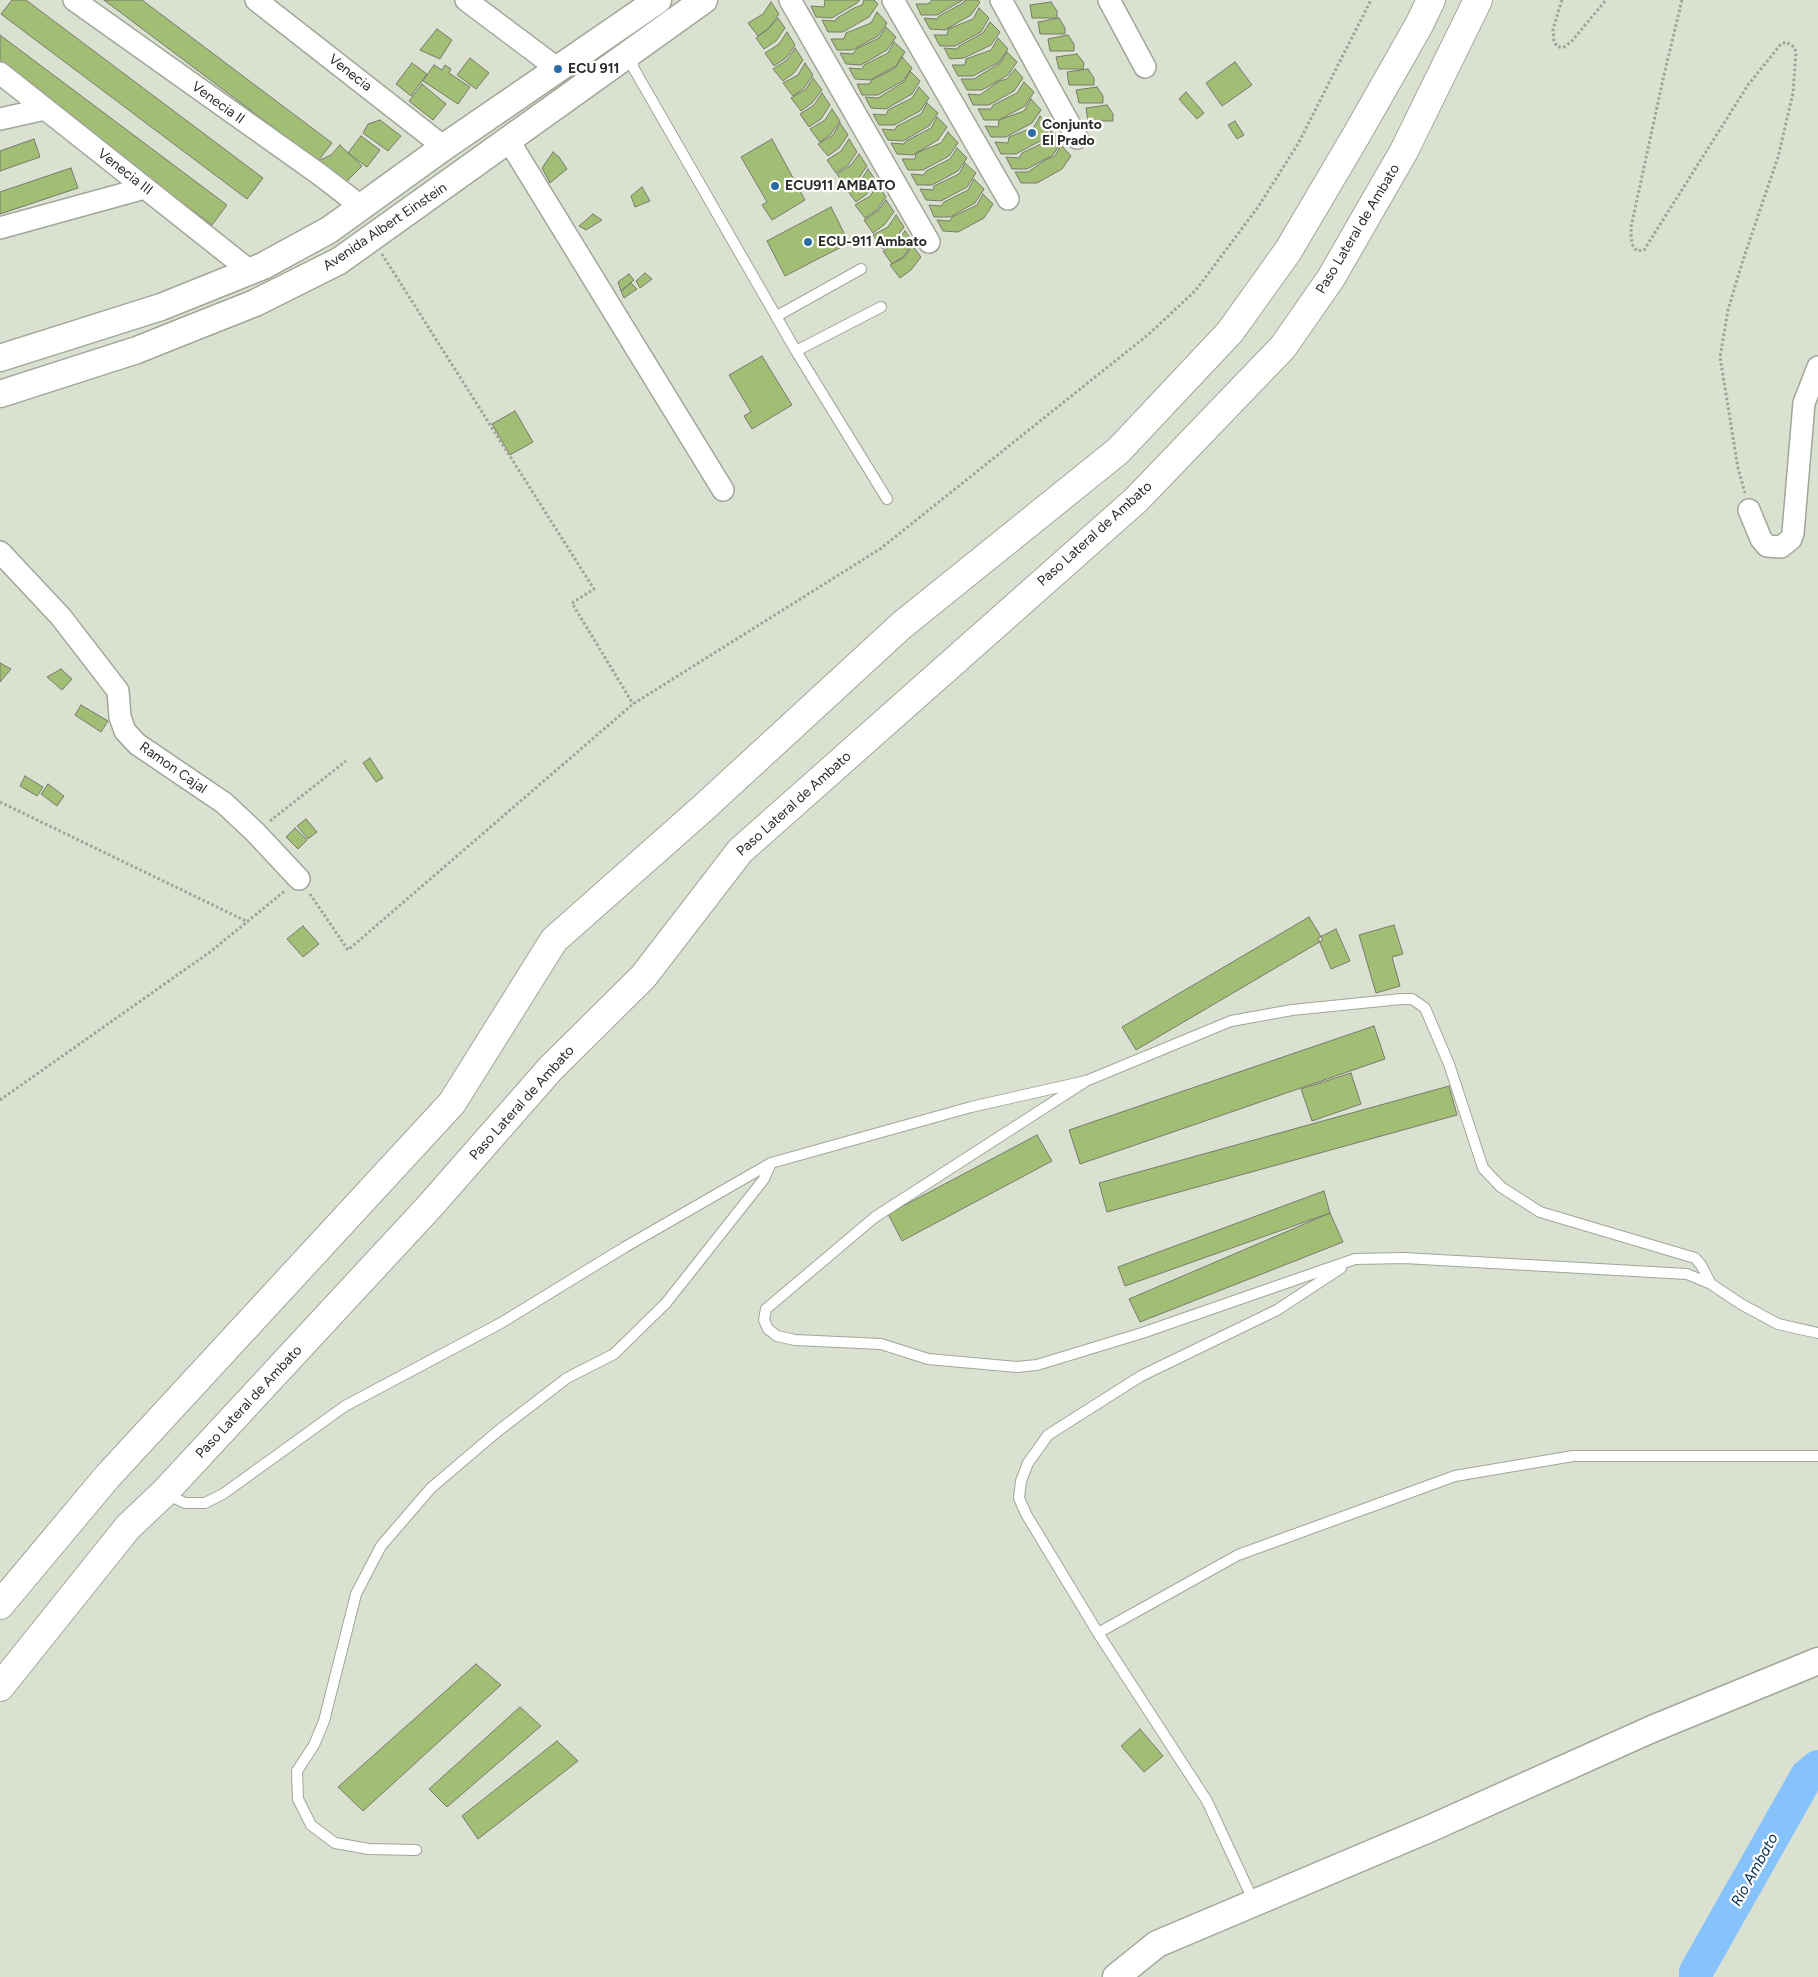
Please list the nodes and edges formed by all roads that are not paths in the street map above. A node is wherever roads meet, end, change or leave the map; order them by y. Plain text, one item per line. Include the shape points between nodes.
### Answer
1 (74, 0) edge
2 (256, 0) edge
3 (466, 0) edge
4 (658, 0) edge
5 (704, 0) edge
6 (790, 0) edge
7 (893, 0) edge
8 (1001, 0) edge
9 (1109, 0) edge
10 (1431, 0) edge
11 (1478, 0) edge
12 (613, 31) junction
13 (629, 53) junction
14 (1145, 67) dead end
15 (558, 69) junction
16 (0, 73) edge
17 (45, 109) junction
18 (0, 120) edge
19 (1077, 138) dead end
20 (509, 141) junction
21 (444, 147) junction
22 (145, 188) junction
23 (1008, 199) dead end
24 (362, 207) junction
25 (0, 228) edge
26 (929, 242) dead end
27 (861, 269) dead end
28 (250, 271) junction
29 (881, 307) dead end
30 (776, 316) junction
31 (796, 351) junction
32 (0, 358) edge
33 (1818, 367) edge
34 (0, 394) edge
35 (723, 490) dead end
36 (887, 499) dead end
37 (1750, 510) road end
38 (0, 552) edge
39 (299, 879) road end
40 (1086, 1081) junction
41 (772, 1163) junction
42 (1355, 1259) junction
43 (1711, 1284) junction
44 (1818, 1333) edge
45 (1818, 1456) edge
46 (164, 1493) junction
47 (0, 1605) edge
48 (1098, 1633) junction
49 (1818, 1661) edge
50 (0, 1687) edge
51 (416, 1850) dead end
52 (1254, 1902) junction
53 (1116, 1977) edge

1 - 24 street, Venecia II
2 - 21 street, Venecia
3 - 15 street
4 - 12 street, Avenida Albert Einstein
5 - 13 street, Avenida Albert Einstein
6 - 26 street
7 - 23 street
8 - 19 street
9 - 14 street
10 - 47 highway via 1288,251 1230,332 1118,451 902,625 554,940 452,1103 107,1477
11 - 46 highway, Paso Lateral de Ambato via 1404,151 1331,278 1283,347 1136,500 740,851 643,977 551,1068 430,1206
12 - 13 street
12 - 15 street, Avenida Albert Einstein
13 - 20 street, Avenida Albert Einstein
13 - 30 lane via 634,69
15 - 21 street, Avenida Albert Einstein
16 - 17 street, Venecia III
17 - 18 street
17 - 22 street, Venecia III
20 - 34 street, Avenida Albert Einstein via 339,261 255,303 137,350
20 - 35 street
21 - 24 street, Avenida Albert Einstein
22 - 25 street
22 - 28 street, Venecia III
24 - 28 street, Avenida Albert Einstein via 329,230
27 - 30 lane
28 - 32 street, Avenida Albert Einstein via 161,307
29 - 31 lane
30 - 31 lane
31 - 36 lane
33 - 37 street via 1804,403 1791,539 1781,547 1767,546
38 - 39 street, Ramon Cajal via 61,617 118,691 120,717 131,738 224,803
40 - 41 lane via 971,1107
40 - 42 lane via 876,1217 766,1310 764,1320 768,1329 777,1336 795,1340 881,1344 928,1359 1017,1367 1037,1365 1142,1333
40 - 43 lane via 1232,1021 1292,1010 1412,999 1425,1008 1483,1168 1501,1187 1540,1212 1694,1258
41 - 46 lane via 624,1247 501,1323 346,1406 224,1494 205,1503 185,1503
41 - 51 lane via 764,1179 666,1303 614,1354 567,1378 498,1430 431,1488 381,1546 360,1586 324,1720 314,1745 297,1772 298,1799 310,1825 335,1843 369,1849
42 - 43 lane via 1404,1258 1688,1274
42 - 48 lane via 1277,1310 1141,1376 1048,1435 1028,1463 1019,1498
43 - 44 lane via 1778,1324
45 - 48 lane via 1573,1456 1454,1476 1238,1555
46 - 50 highway, Paso Lateral de Ambato via 128,1527
48 - 52 lane via 1207,1801
49 - 52 street via 1652,1729 1429,1829
52 - 53 street via 1157,1944

